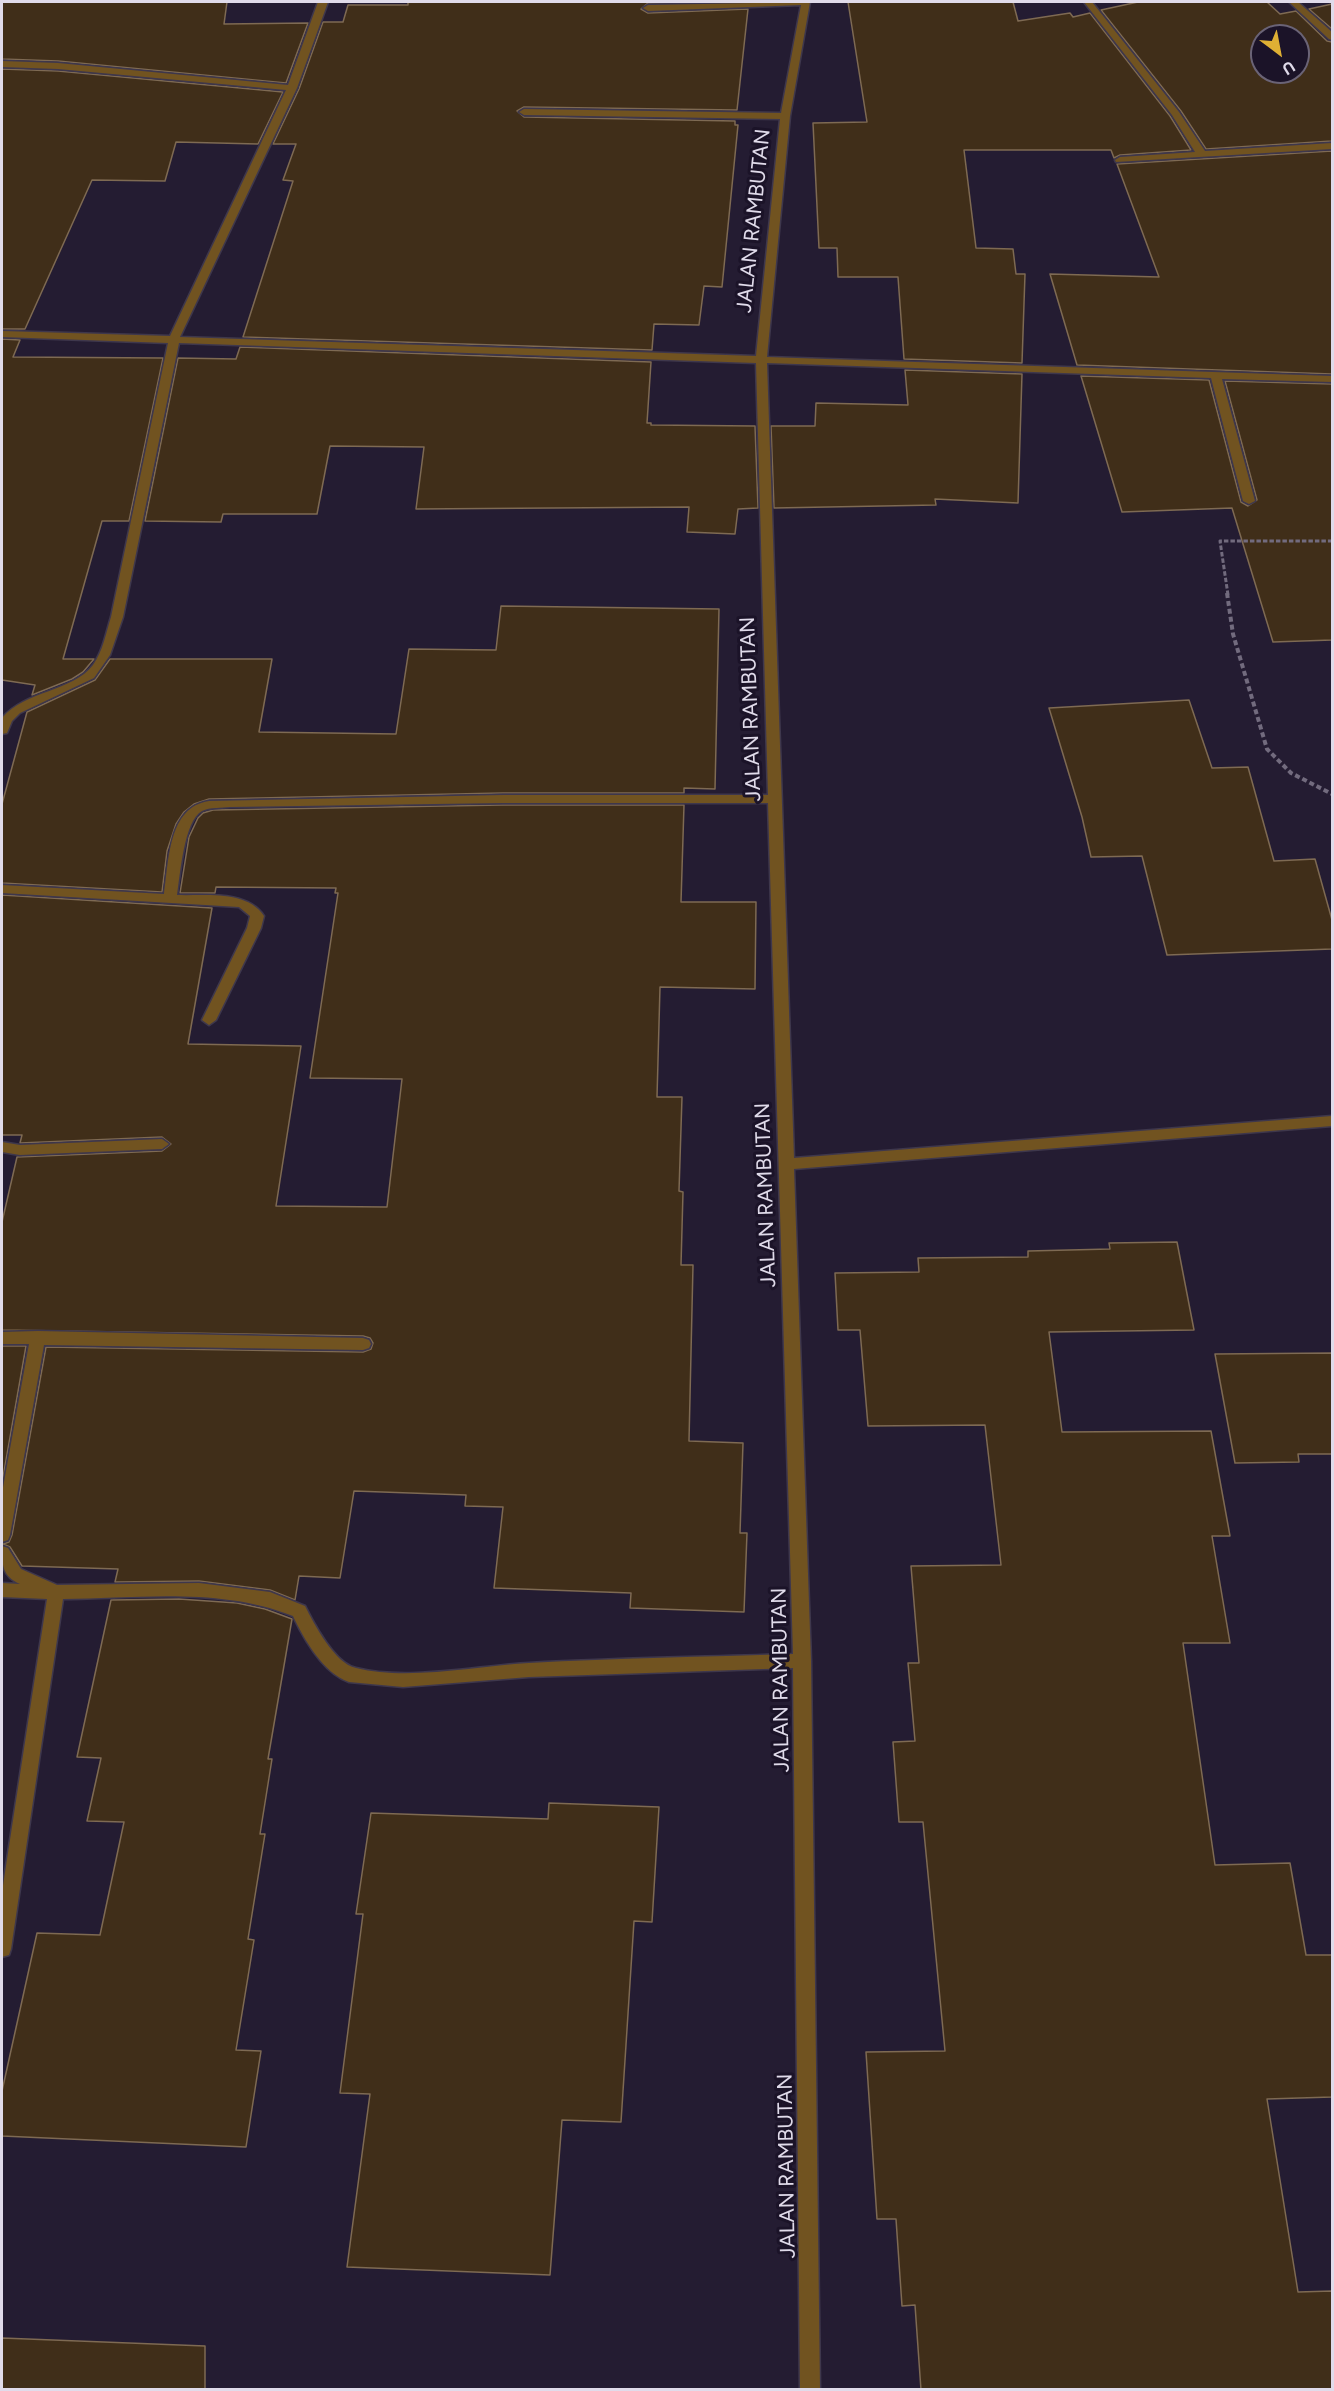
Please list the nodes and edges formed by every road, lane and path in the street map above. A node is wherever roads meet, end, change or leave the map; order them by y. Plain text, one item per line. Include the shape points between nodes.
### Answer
1 (323, 2) edge
2 (806, 2) edge
3 (1088, 2) edge
4 (1293, 2) edge
5 (648, 8) dead end
6 (1332, 37) edge
7 (2, 64) edge
8 (292, 88) junction
9 (524, 112) dead end
10 (785, 116) junction
11 (1332, 146) edge
12 (1202, 153) junction
13 (1120, 160) dead end
14 (2, 334) edge
15 (174, 339) junction
16 (762, 360) junction
17 (1216, 375) junction
18 (1332, 379) edge
19 (1249, 501) dead end
20 (1332, 541) edge
21 (2, 730) edge
22 (1332, 794) edge
23 (774, 799) junction
24 (2, 889) edge
25 (170, 898) junction
26 (209, 1020) dead end
27 (1332, 1121) edge
28 (162, 1144) dead end
29 (2, 1147) edge
30 (786, 1164) junction
31 (38, 1337) junction
32 (2, 1338) edge
33 (363, 1344) dead end
34 (2, 1535) edge
35 (2, 1553) edge
36 (2, 1590) edge
37 (56, 1592) junction
38 (802, 1661) junction
39 (2, 1949) edge
40 (810, 2390) edge

1 - 8 street
2 - 5 street
2 - 10 street, JALAN RAMBUTAN
3 - 12 street
4 - 6 street
7 - 8 street
8 - 15 street
9 - 10 street
10 - 16 street, JALAN RAMBUTAN
11 - 12 street
12 - 13 street
14 - 15 street
15 - 16 street
15 - 21 street via 117,617 103,660 89,676 24,705 3,722
16 - 17 street
16 - 23 street, JALAN RAMBUTAN
17 - 18 street
17 - 19 street
20 - 22 path via 1220,541 1233,634 1267,750 1291,773
23 - 25 street via 278,802 198,808 183,825
23 - 30 street, JALAN RAMBUTAN
24 - 25 street
25 - 26 street via 242,903 257,916
27 - 30 street
28 - 29 street via 20,1150
30 - 38 street, JALAN RAMBUTAN
31 - 32 street
31 - 33 street
31 - 34 street
35 - 37 street via 15,1574
36 - 37 street
37 - 38 street via 199,1590 270,1599 299,1611 323,1652 349,1675 402,1680 529,1670
37 - 39 street
38 - 40 street, JALAN RAMBUTAN

